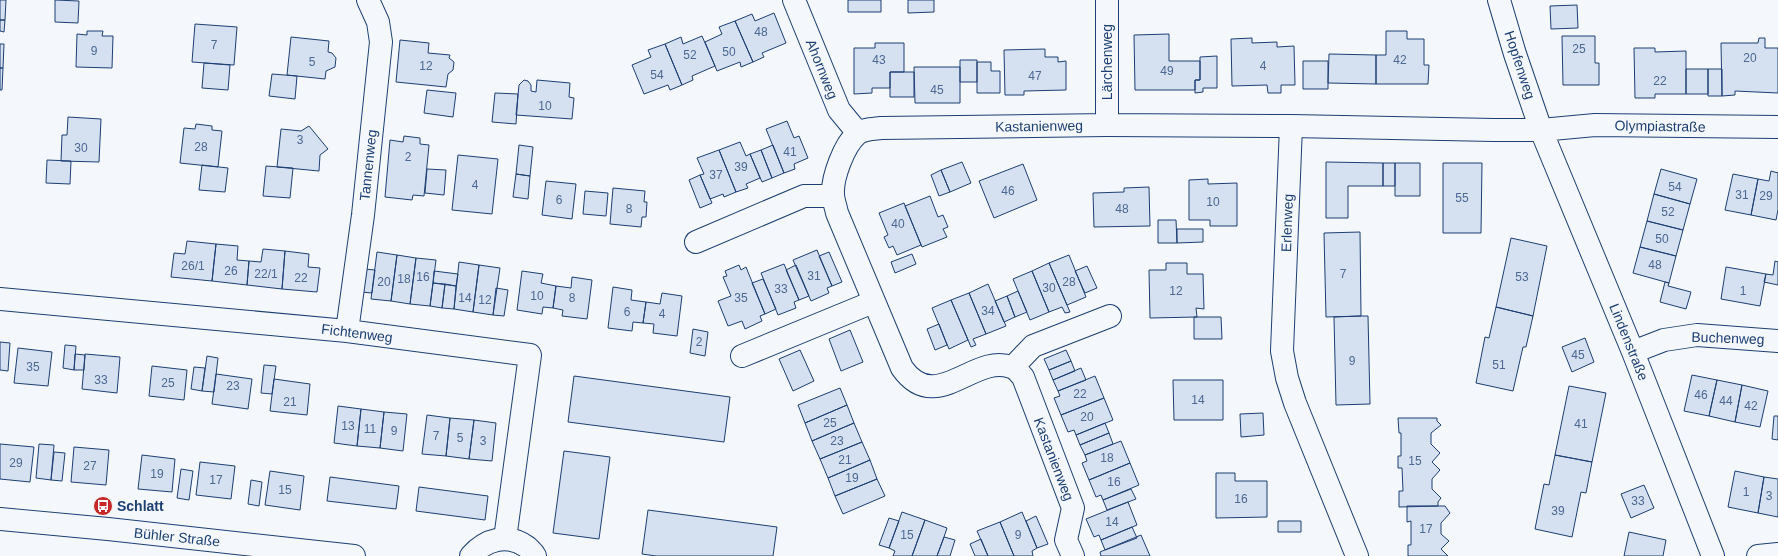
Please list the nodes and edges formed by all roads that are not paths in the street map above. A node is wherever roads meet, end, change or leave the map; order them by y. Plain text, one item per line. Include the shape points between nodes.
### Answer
1 (368, 0) edge
2 (794, 0) edge
3 (1107, 0) edge
4 (1499, 0) edge
5 (1107, 125) junction
6 (1291, 126) junction
7 (1778, 127) edge
8 (1541, 130) junction
9 (858, 133) junction
10 (833, 196) junction
11 (696, 242) dead end
12 (0, 299) edge
13 (873, 302) junction
14 (1110, 316) dead end
15 (347, 331) junction
16 (1778, 341) edge
17 (1633, 352) junction
18 (742, 356) dead end
19 (1013, 367) junction
20 (0, 519) edge
21 (504, 539) junction
22 (1778, 554) edge
23 (354, 556) edge
24 (472, 556) edge
25 (535, 556) edge
26 (1073, 556) edge
27 (1357, 556) edge
28 (1713, 556) edge
29 (1758, 556) edge

1 - 15 street, Tannenweg via 378,22 381,42 363,215
2 - 9 street, Ahornweg via 839,110
3 - 5 street, Lärchenweg
4 - 8 street, Hopfenweg
5 - 6 street, Kastanienweg
5 - 9 street, Kastanienweg via 881,128
6 - 8 street
6 - 27 street, Erlenweg via 1282,351 1286,378
7 - 8 street, Olympiastraße via 1595,125
8 - 17 street, Lindenstraße
9 - 10 street via 845,149 833,186
10 - 11 street via 804,196
10 - 13 street via 837,213
12 - 15 street, Fichtenweg
13 - 18 street
13 - 19 street via 902,368 917,383 937,386 998,364
14 - 19 street via 1034,346
15 - 21 street, Fichtenweg via 530,355
16 - 17 street, Buchenweg via 1697,334 1664,340
17 - 28 street, Lindenstraße
19 - 26 street, Kastanienweg via 1023,377 1073,508 1066,540
20 - 23 street, Bühler Straße
21 - 24 street via 491,541 479,547
21 - 25 street via 521,543
22 - 29 street

